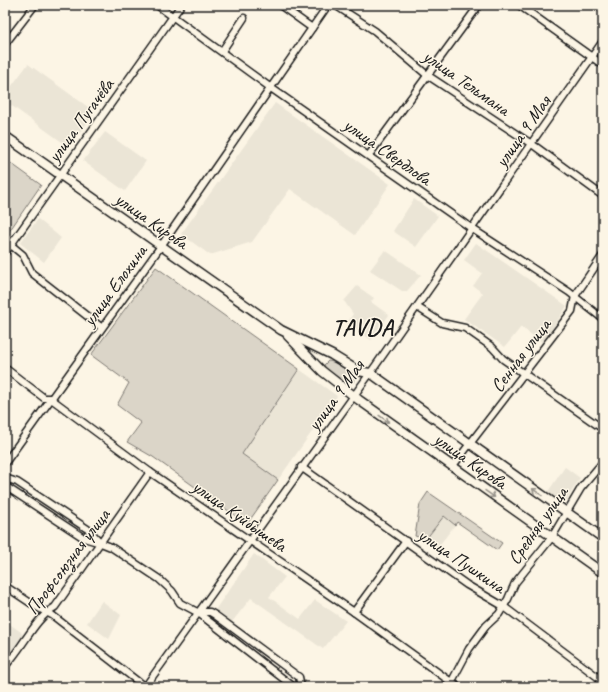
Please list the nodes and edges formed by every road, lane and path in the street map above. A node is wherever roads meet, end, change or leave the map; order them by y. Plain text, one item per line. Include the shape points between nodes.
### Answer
1 (35, 5) edge
2 (157, 5) edge
3 (181, 5) edge
4 (280, 5) edge
5 (328, 5) edge
6 (335, 5) edge
7 (480, 5) edge
8 (519, 5) edge
9 (173, 17) junction
10 (244, 18) dead end
11 (312, 28) junction
12 (603, 41) edge
13 (5, 44) edge
14 (222, 51) junction
15 (592, 57) junction
16 (603, 65) edge
17 (427, 75) junction
18 (271, 88) junction
19 (5, 136) edge
20 (531, 144) junction
21 (369, 155) junction
22 (60, 174) junction
23 (603, 196) edge
24 (471, 228) junction
25 (11, 245) junction
26 (160, 246) junction
27 (5, 253) edge
28 (603, 255) edge
29 (575, 296) junction
30 (417, 307) junction
31 (603, 319) edge
32 (101, 327) junction
33 (281, 330) junction
34 (332, 355) junction
35 (5, 368) edge
36 (322, 371) junction
37 (370, 373) junction
38 (525, 374) junction
39 (353, 396) junction
40 (50, 398) junction
41 (603, 429) edge
42 (469, 445) junction
43 (603, 462) edge
44 (5, 463) edge
45 (301, 467) junction
46 (452, 467) junction
47 (150, 472) junction
48 (5, 478) edge
49 (5, 486) edge
50 (567, 513) junction
51 (552, 537) junction
52 (603, 538) edge
53 (249, 541) junction
54 (406, 541) junction
55 (101, 543) junction
56 (603, 573) edge
57 (5, 586) edge
58 (503, 606) junction
59 (47, 612) junction
60 (197, 612) junction
61 (354, 612) junction
62 (5, 666) edge
63 (602, 680) edge
64 (452, 681) junction
65 (145, 687) edge
66 (294, 687) edge
67 (301, 687) edge
68 (447, 687) edge
69 (458, 687) edge
70 (596, 687) edge

1 - 13 street
2 - 9 street, улица Свердлова
3 - 9 street, улица Пугачёва
4 - 11 street
5 - 11 street, улица Елохина
6 - 17 street, улица Тельмана via 375,30
7 - 17 street
8 - 15 street
9 - 14 street, улица Свердлова
9 - 22 street, улица Пугачёва
10 - 14 street
11 - 18 street, улица Елохина
12 - 15 street, улица 9 Мая
14 - 18 street, улица Свердлова
15 - 16 street
15 - 20 street, улица 9 Мая
17 - 20 street, улица Тельмана
17 - 21 street
18 - 21 street, улица Свердлова
18 - 26 street, улица Елохина
19 - 22 main road, улица Кирова
20 - 23 street, улица Тельмана
20 - 24 street, улица 9 Мая
21 - 24 street, улица Свердлова
22 - 25 street, улица Пугачёва
22 - 26 main road, улица Кирова
24 - 29 street, улица Свердлова
24 - 30 street, улица 9 Мая
25 - 27 street, улица Пугачёва
25 - 32 street via 23,255 32,273
26 - 32 street, улица Елохина
26 - 33 main road, улица Кирова
28 - 29 street, Сенная улица
29 - 31 street, улица Свердлова
29 - 38 street, Сенная улица via 572,311
30 - 37 street, улица 9 Мая
30 - 38 street via 442,323 465,328
32 - 40 street, улица Елохина
33 - 34 main road, улица Кирова
33 - 36 main road, улица Кирова
34 - 36 main road via 323,356 320,361
34 - 37 main road, улица Кирова via 358,371
35 - 40 street, улица Куйбышева via 44,398
36 - 39 main road, улица Кирова
37 - 39 street, улица 9 Мая
37 - 42 main road, улица Кирова
38 - 41 street
38 - 42 street, Сенная улица
39 - 45 street, улица 9 Мая
39 -> 46 main road, улица Кирова
40 - 44 street, улица Елохина
40 - 47 street, улица Куйбышева
42 - 46 street, Сенная улица
50 -> 42 main road, улица Кирова
43 - 50 street, Средняя улица via 581,488
45 - 53 street, улица 9 Мая
45 - 54 street, улица Пушкина
46 -> 51 main road, улица Кирова
47 - 53 street, улица Куйбышева
47 - 55 street, Профсоюзная улица
48 - 55 street via 17,482 89,530
49 - 55 street via 84,538
50 - 51 street, Средняя улица
50 - 52 main road, улица Кирова
51 - 56 main road, улица Кирова
51 - 58 street, Средняя улица via 515,583
53 - 60 street, улица 9 Мая
53 - 61 street, улица Куйбышева
54 - 58 street, улица Пушкина via 467,585
54 - 61 street
55 - 59 street, Профсоюзная улица via 55,607
55 - 60 street via 159,579 180,603
57 - 59 street
58 - 63 street, улица Пушкина
58 - 64 street, Средняя улица via 469,648
59 - 62 street, Профсоюзная улица
59 - 65 street
60 - 65 street, улица 9 Мая
60 - 66 street
60 - 67 street via 210,612 215,615 299,677
61 - 64 street, улица Куйбышева
63 - 70 street
64 - 68 street, Средняя улица
64 - 69 street, улица Куйбышева

